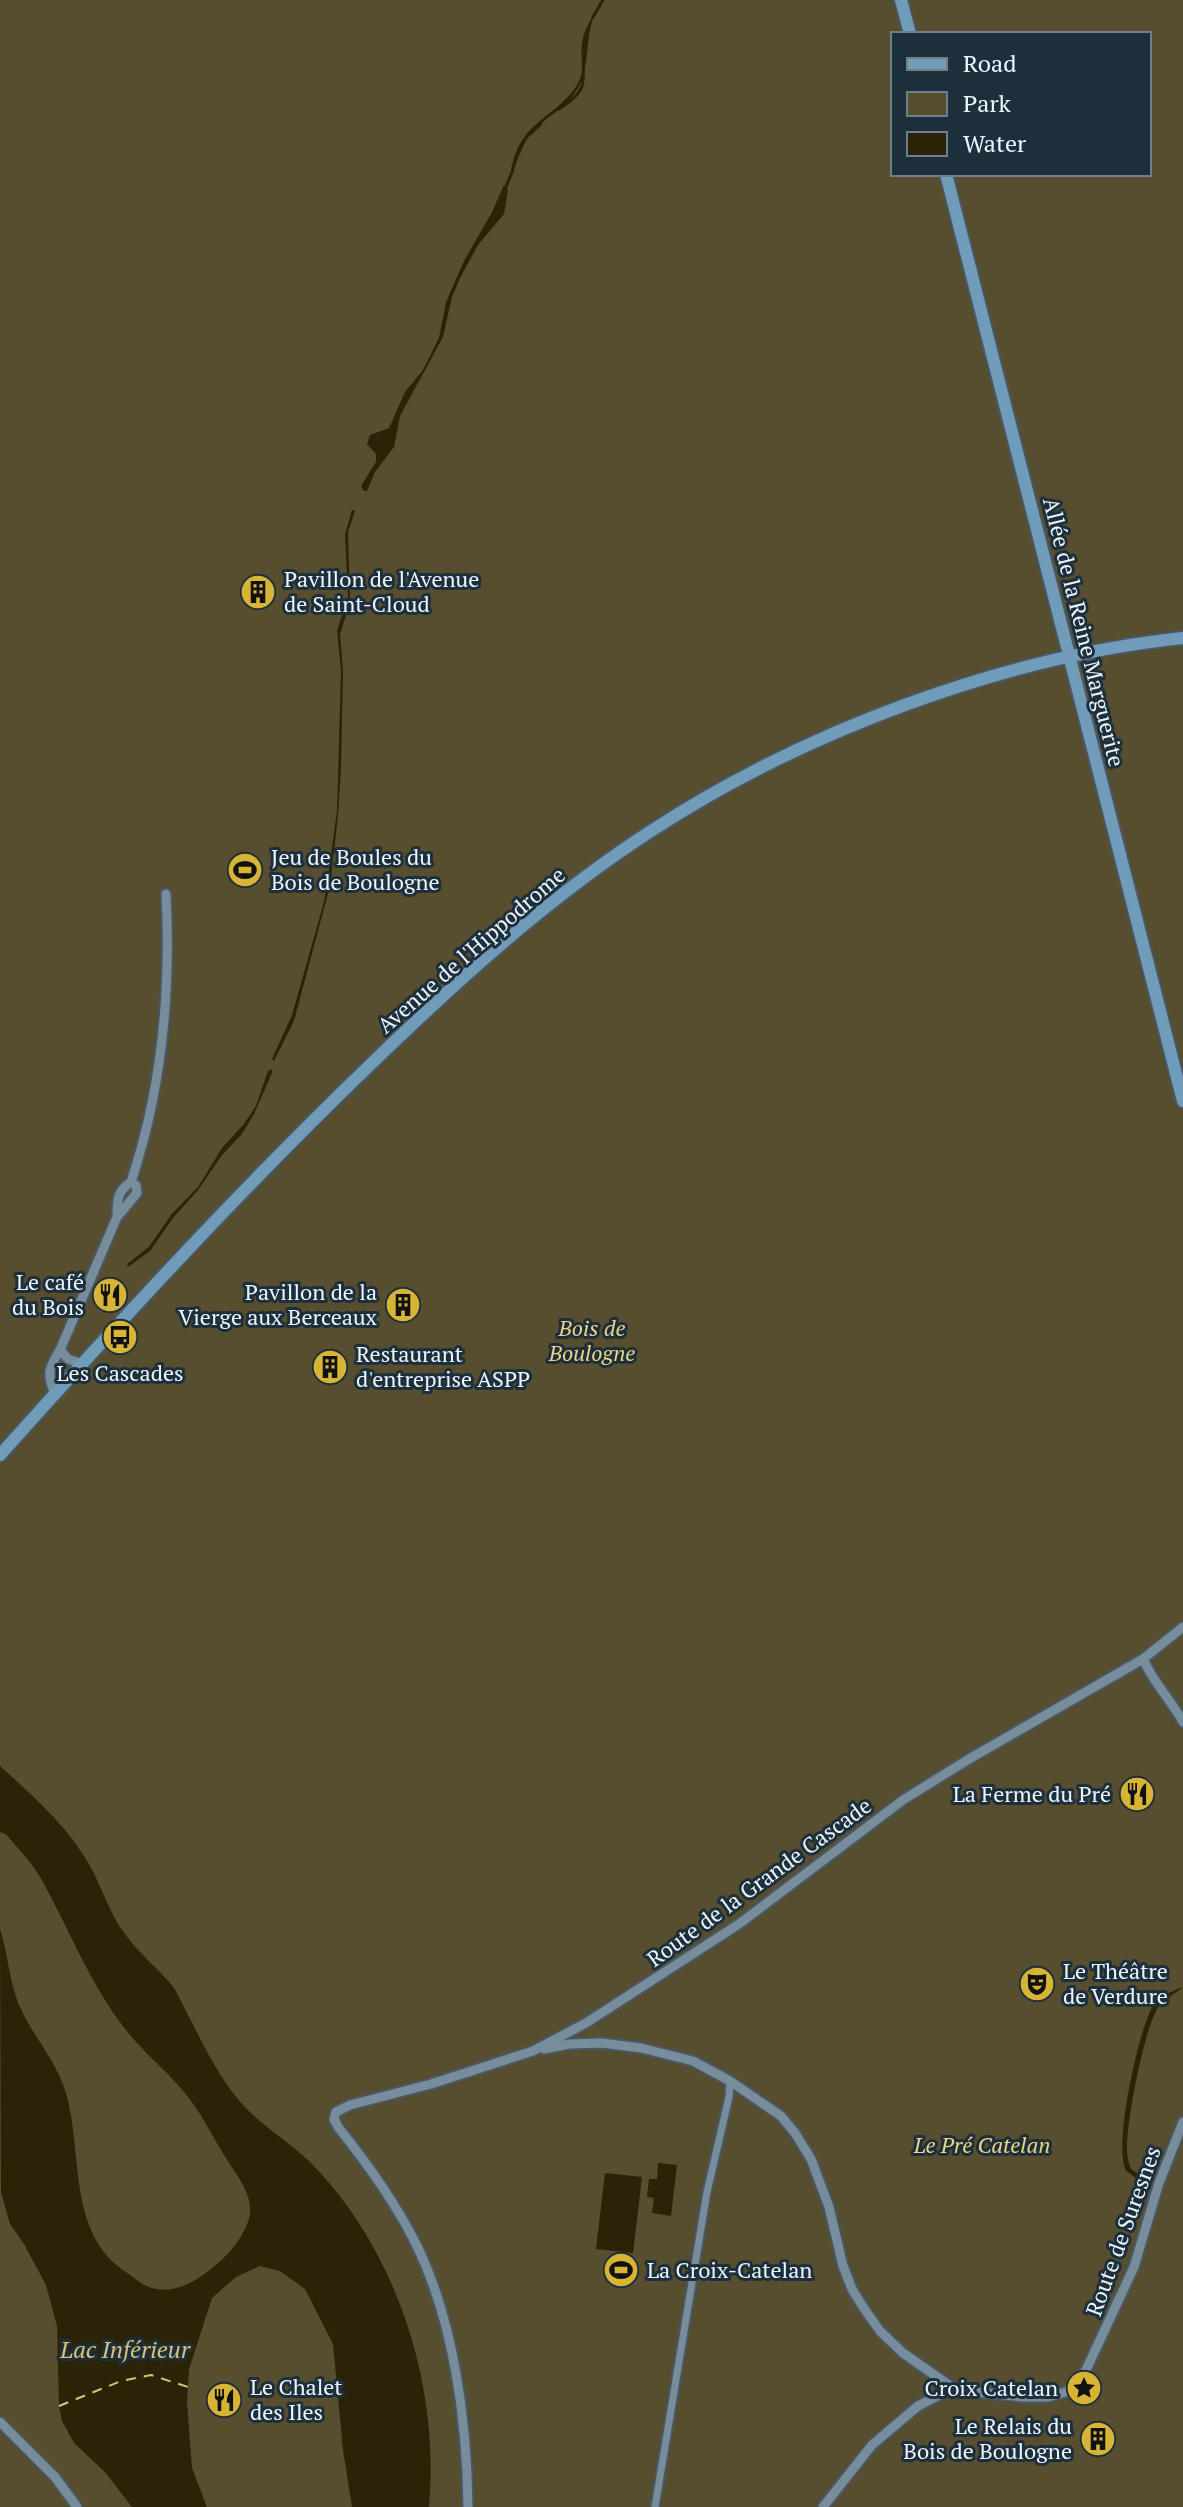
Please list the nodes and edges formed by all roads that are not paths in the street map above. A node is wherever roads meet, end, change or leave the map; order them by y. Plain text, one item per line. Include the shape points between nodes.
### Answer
1 (901, 0) edge
2 (909, 32) edge
3 (947, 176) edge
4 (1183, 638) edge
5 (1069, 657) junction
6 (166, 894) dead end
7 (1183, 1101) edge
8 (131, 1182) junction
9 (117, 1217) junction
10 (60, 1350) junction
11 (83, 1364) junction
12 (55, 1394) junction
13 (0, 1455) edge
14 (1183, 1627) edge
15 (1143, 1659) junction
16 (1183, 1722) edge
17 (533, 2051) junction
18 (730, 2081) junction
19 (1183, 2122) edge
20 (953, 2388) junction
21 (0, 2422) edge
22 (77, 2507) edge
23 (468, 2507) edge
24 (655, 2507) edge
25 (823, 2507) edge

1 - 2 main road
3 - 5 main road, Allée de la Reine Marguerite
4 - 5 main road, Avenue de l'Hippodrome
5 - 7 main road, Allée de la Reine Marguerite
5 - 11 main road, Avenue de l'Hippodrome via 976,681 825,737 651,830 566,891 427,1010 215,1219
6 - 8 street via 168,979 159,1069
8 - 9 street via 119,1193
8 - 9 street via 137,1193
9 - 10 street
10 - 11 street
10 - 12 street via 49,1368
11 - 12 main road, Avenue de l'Hippodrome
12 - 13 main road, Avenue de l'Hippodrome
14 - 15 street, Route de la Grande Cascade
15 - 16 street
15 - 17 street, Route de la Grande Cascade via 903,1800 739,1924
17 - 18 street via 584,2043 629,2046 693,2061
17 - 23 street, Route de la Grande Cascade via 354,2104 334,2116 405,2223 428,2273 454,2366 465,2434
18 - 20 street via 781,2116 811,2159 852,2289 880,2331
18 - 24 street
19 - 20 street, Route de Suresnes via 1134,2267 1086,2370 1069,2391 1022,2397
20 - 25 street via 918,2406 872,2445
21 - 22 street

